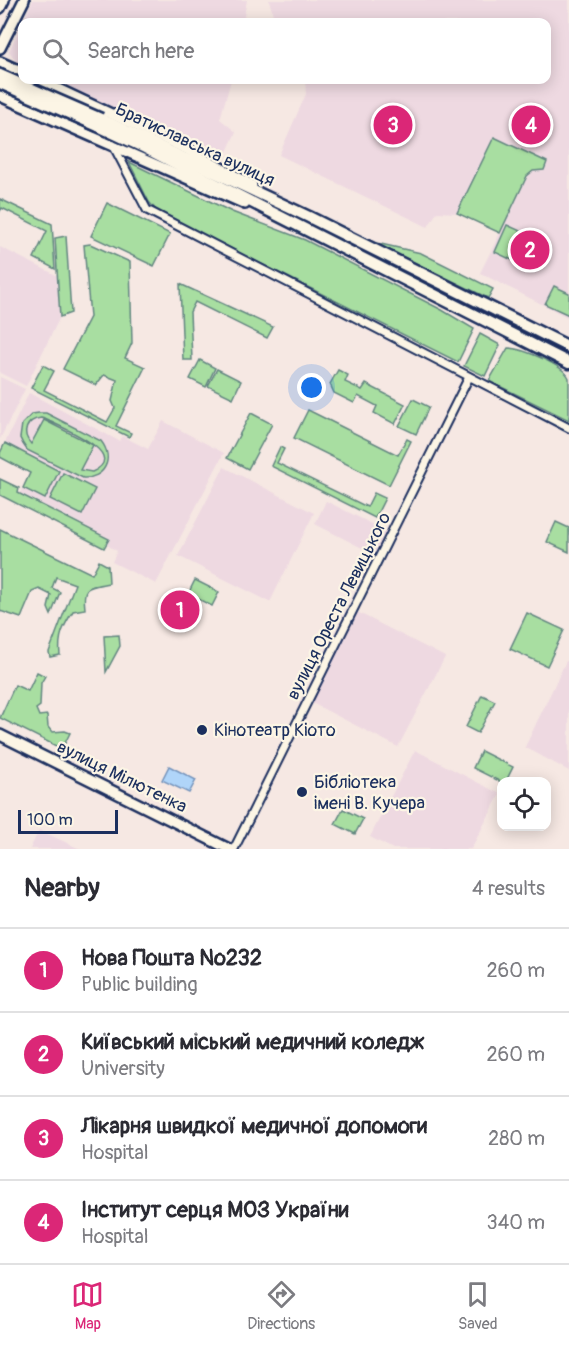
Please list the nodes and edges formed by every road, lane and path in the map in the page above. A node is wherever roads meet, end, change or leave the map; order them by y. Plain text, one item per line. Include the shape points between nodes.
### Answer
1 (4, 0) edge
2 (24, 0) edge
3 (0, 8) edge
4 (0, 48) edge
5 (0, 62) edge
6 (18, 70) edge
7 (18, 72) edge
8 (0, 75) edge
9 (0, 82) edge
10 (18, 84) edge
11 (19, 84) edge
12 (48, 84) edge
13 (3, 97) edge
14 (99, 123) junction
15 (113, 145) junction
16 (309, 217) junction
17 (301, 229) junction
18 (569, 347) edge
19 (569, 363) edge
20 (469, 377) junction
21 (569, 428) edge
22 (0, 735) edge
23 (229, 849) edge
24 (234, 849) edge

1 - 3 street
2 - 4 street
5 - 6 street
7 - 13 street via 9,76 2,88
8 - 10 main road, Братиславська вулиця, bridge
9 - 14 main road, Братиславська вулиця, bridge
11 - 14 main road, Братиславська вулиця, bridge
12 - 16 street, Братиславська вулиця via 188,150
13 - 15 street, Братиславська вулиця
14 - 16 main road, Братиславська вулиця
14 - 17 main road, Братиславська вулиця
15 - 17 street, Братиславська вулиця
15 - 20 street via 147,210
16 - 18 main road, Братиславська вулиця
17 - 19 main road, Братиславська вулиця
20 - 21 street
20 - 24 street, вулиця Ореста Левицького
22 - 23 street, вулиця Мілютенка

